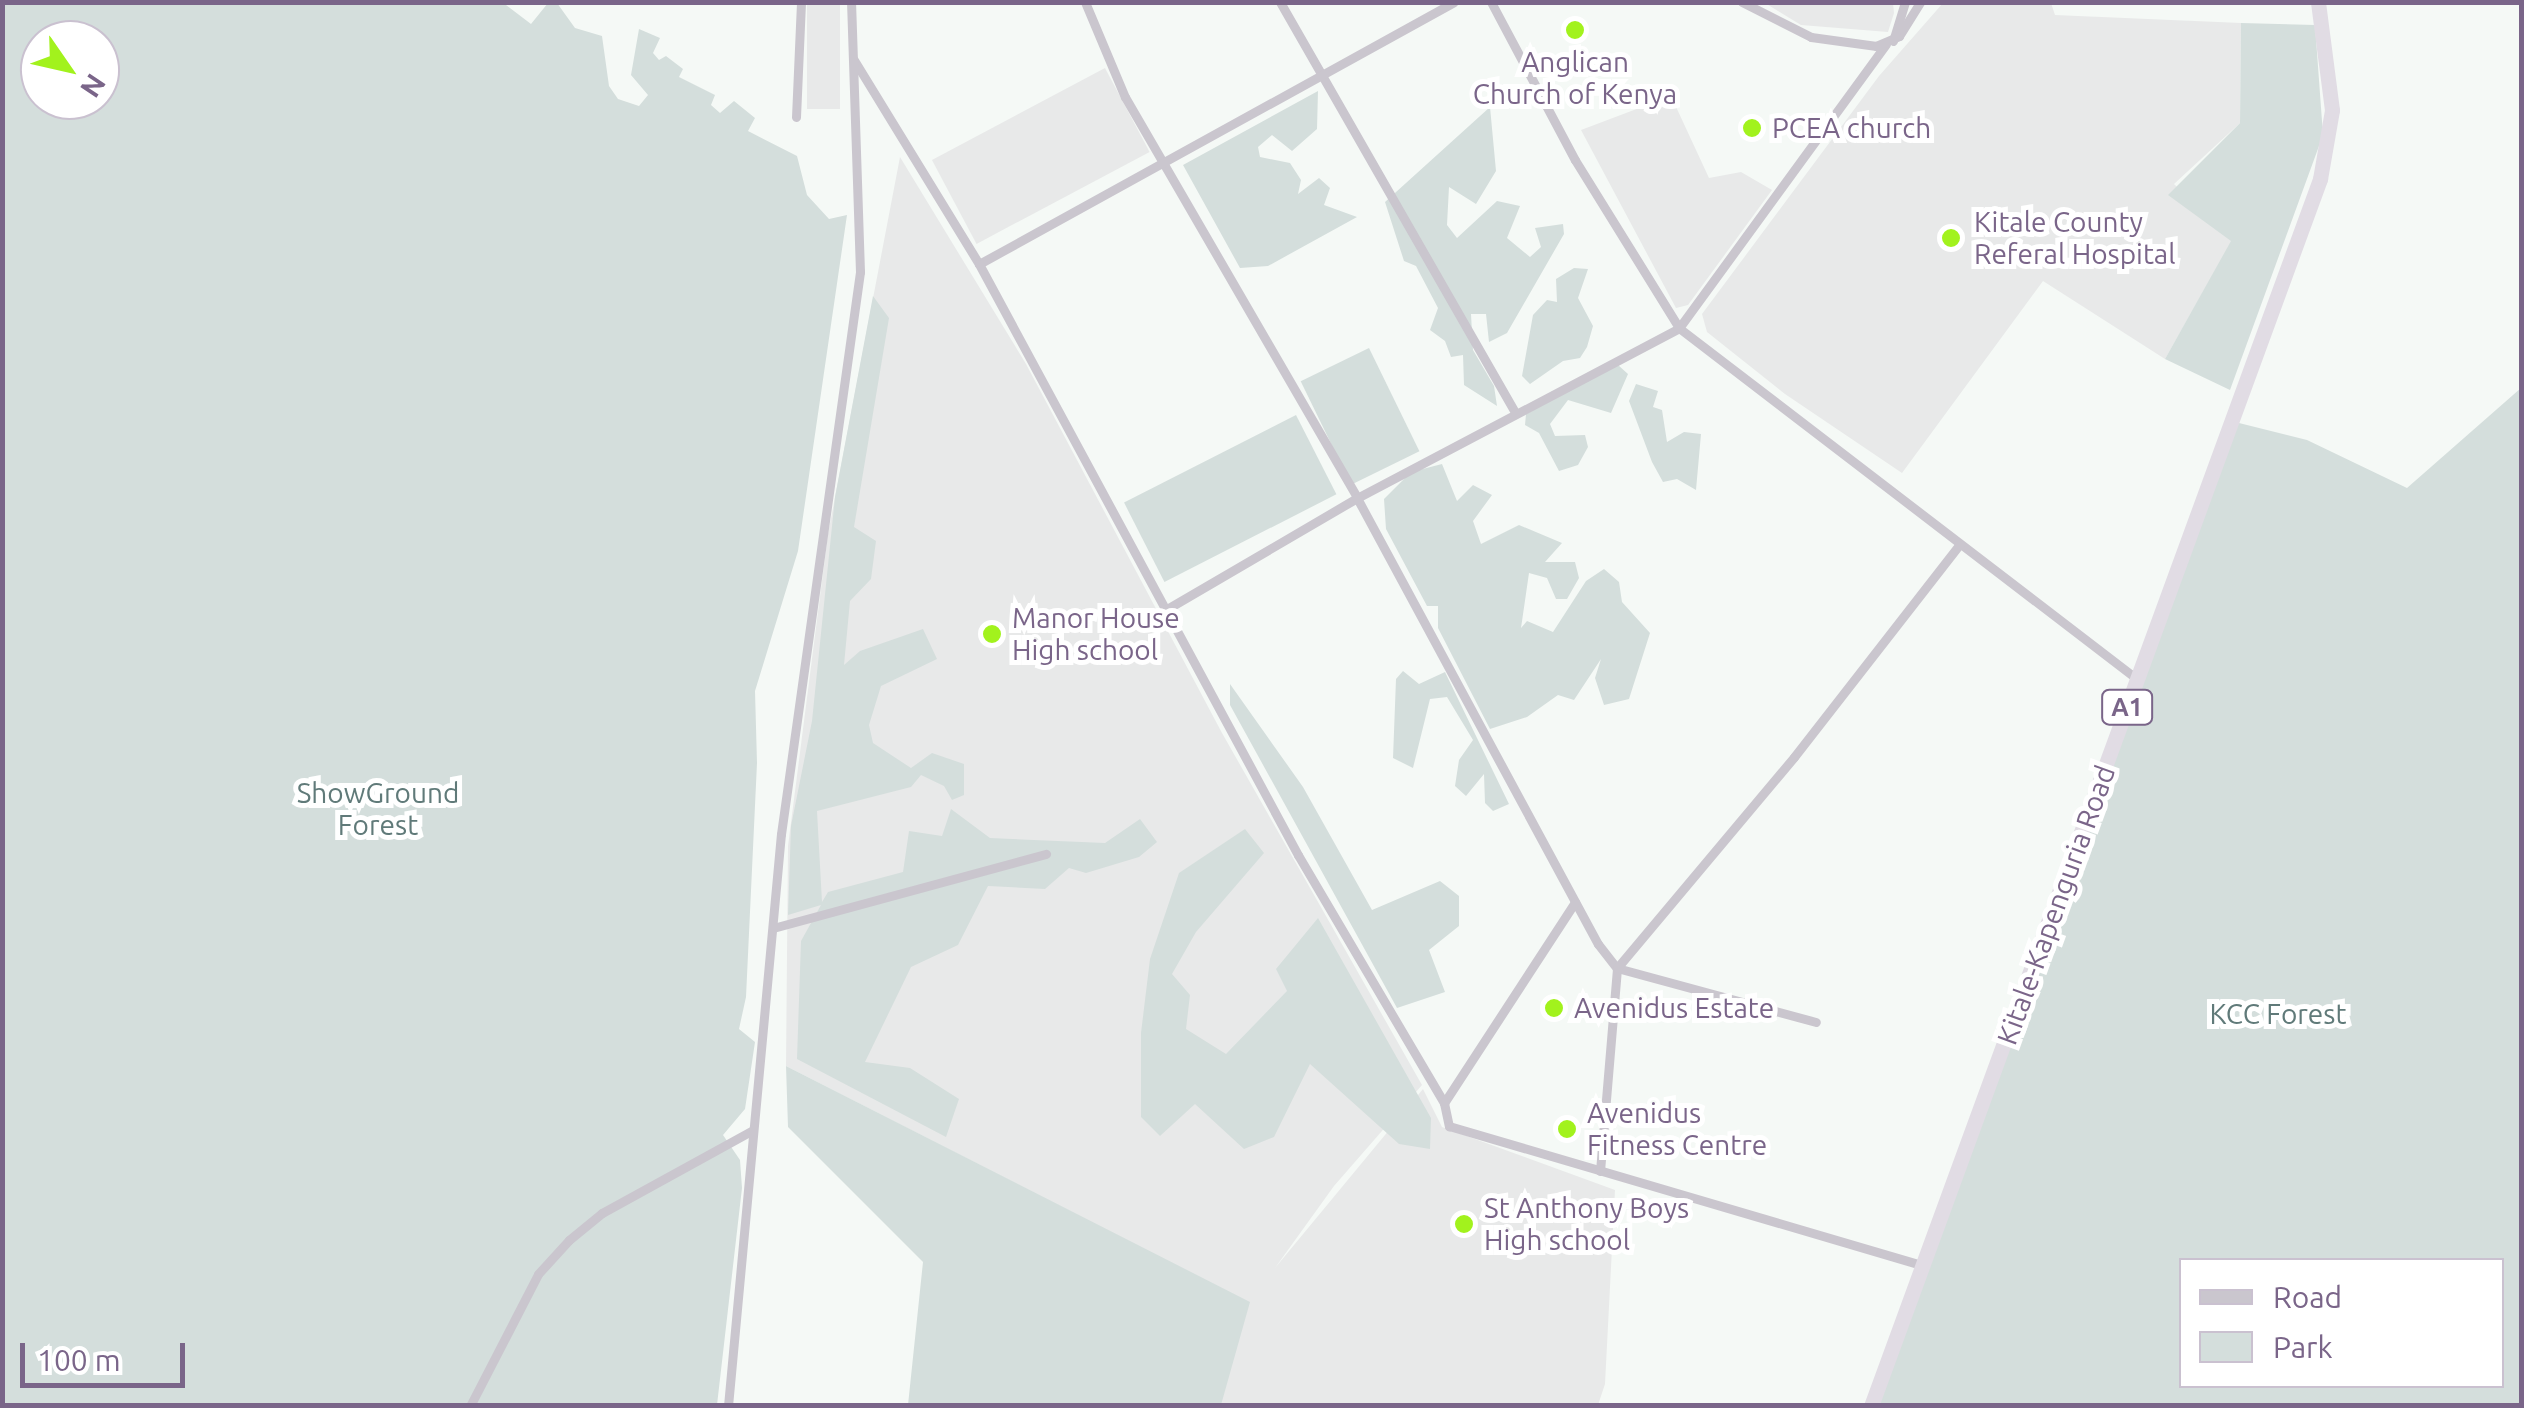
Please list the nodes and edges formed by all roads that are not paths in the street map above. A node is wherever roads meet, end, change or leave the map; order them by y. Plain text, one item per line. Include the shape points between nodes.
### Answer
1 (801, 2) edge
2 (851, 2) edge
3 (1085, 2) edge
4 (1280, 2) edge
5 (1454, 2) edge
6 (1491, 2) edge
7 (1742, 2) edge
8 (1905, 2) edge
9 (1920, 2) edge
10 (2318, 2) edge
11 (1889, 42) junction
12 (853, 58) junction
13 (1324, 76) junction
14 (796, 117) dead end
15 (1164, 164) junction
16 (980, 264) junction
17 (1679, 328) junction
18 (1514, 410) junction
19 (1356, 498) junction
20 (1960, 544) junction
21 (1167, 609) junction
22 (2137, 679) junction
23 (1046, 854) dead end
24 (1575, 902) junction
25 (773, 928) junction
26 (1617, 968) junction
27 (1816, 1022) dead end
28 (1444, 1103) junction
29 (753, 1130) junction
30 (1600, 1172) junction
31 (1920, 1265) junction
32 (470, 1406) edge
33 (728, 1406) edge
34 (1871, 1406) edge

1 - 14 street
2 - 12 street
3 - 15 street via 1103,54
4 - 13 street
5 - 13 street
6 - 17 street via 1575,160
7 - 11 street via 1811,37
8 - 11 street
9 - 11 street
10 - 22 highway, Kitale-Kapenguria Road / A1 via 2332,110 2328,153
11 - 17 street
12 - 16 street
12 - 25 street via 860,272 820,531
13 - 15 street
13 - 18 street
15 - 16 street
15 - 19 street
16 - 21 street
17 - 18 street
17 - 20 street
18 - 19 street
19 - 21 street
19 - 24 street
20 - 22 street
20 - 26 street via 1794,758
21 - 28 street via 1298,854
22 - 31 highway, Kitale-Kapenguria Road / A1
23 - 25 street
24 - 26 street
24 - 28 street
25 - 29 street
26 - 27 street
26 - 30 street
28 - 30 street via 1449,1126 1458,1131
29 - 32 street via 602,1213 569,1240 538,1274
29 - 33 street
30 - 31 street
31 - 34 highway, Kitale-Kapenguria Road / A1

